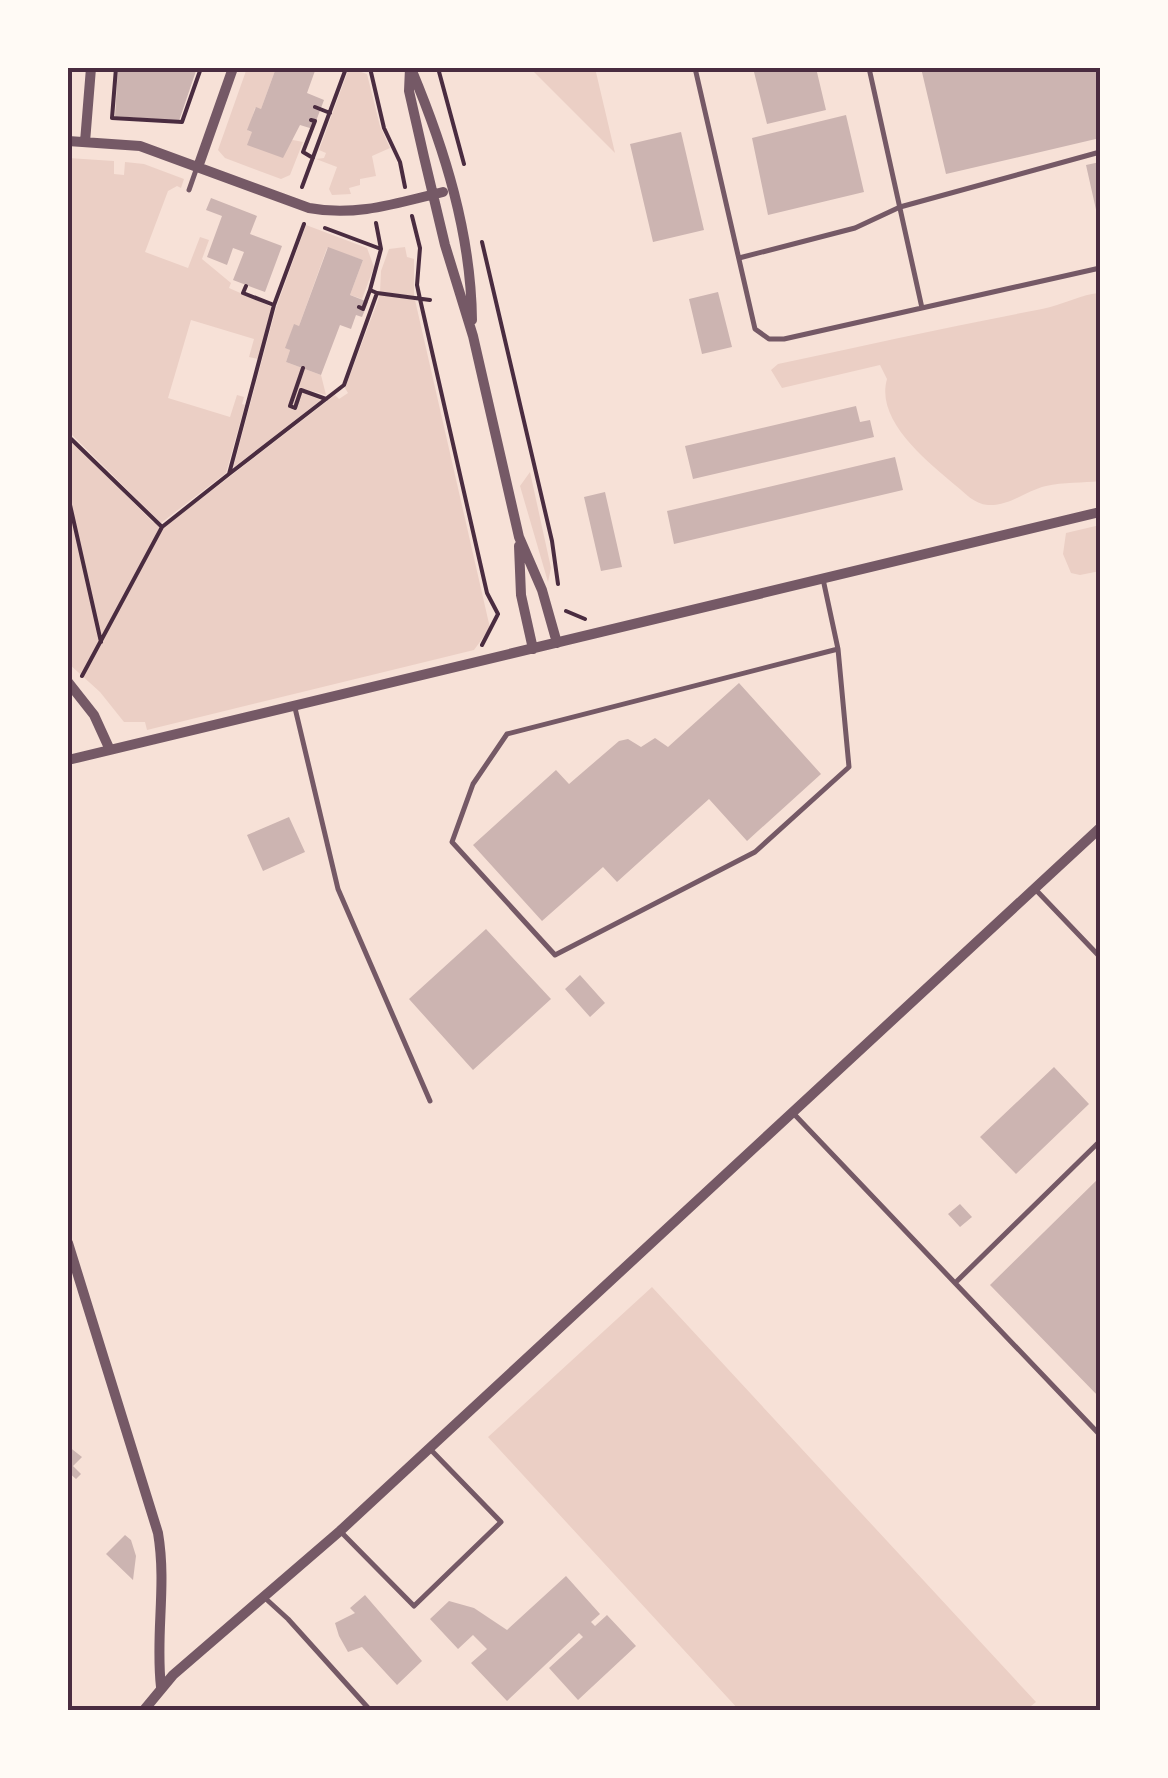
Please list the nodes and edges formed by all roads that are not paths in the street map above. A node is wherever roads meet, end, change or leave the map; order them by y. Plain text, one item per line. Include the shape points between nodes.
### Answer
1 (91, 68) edge
2 (232, 68) edge
3 (410, 68) edge
4 (695, 68) edge
5 (869, 68) edge
6 (68, 141) edge
7 (85, 142) junction
8 (1100, 152) edge
9 (198, 166) junction
10 (189, 190) dead end
11 (438, 193) junction
12 (900, 207) junction
13 (738, 258) junction
14 (1100, 268) edge
15 (922, 308) junction
16 (472, 336) junction
17 (1100, 512) edge
18 (519, 537) junction
19 (823, 579) junction
20 (557, 643) junction
21 (533, 649) junction
22 (838, 650) junction
23 (72, 686) edge
24 (294, 705) junction
25 (110, 750) junction
26 (68, 760) edge
27 (1100, 828) edge
28 (1034, 888) junction
29 (1100, 957) edge
30 (430, 1101) dead end
31 (792, 1112) junction
32 (1100, 1141) edge
33 (68, 1243) edge
34 (955, 1282) junction
35 (1100, 1435) edge
36 (429, 1448) junction
37 (340, 1531) junction
38 (264, 1598) junction
39 (161, 1687) junction
40 (144, 1710) edge
41 (370, 1710) edge

1 - 7 street
2 - 9 street
3 - 11 street via 409,91
3 - 16 street via 440,140 457,208 472,291
4 - 13 lane
5 - 12 lane
6 - 7 street
7 - 9 street via 140,146
8 - 12 lane
9 - 10 lane
9 - 11 street via 339,213
11 - 16 street
12 - 13 lane via 855,228
12 - 15 lane
13 - 15 lane via 754,329 768,339
14 - 15 lane
16 - 18 street
17 - 19 street
18 - 20 street
18 - 21 street via 521,595
19 - 20 street
19 - 22 lane
20 - 21 street
21 - 24 street
22 - 22 lane via 506,734 474,784 452,842 555,956 755,852 850,767
23 - 25 street
24 - 25 street
24 - 30 lane via 338,889
25 - 26 street
27 - 28 street
28 - 29 lane
28 - 31 street
31 - 34 lane
31 - 36 street
32 - 34 lane
33 - 39 street via 158,1533
34 - 35 lane
36 - 37 street
36 - 37 lane via 501,1522 414,1606
37 - 38 street
38 - 39 street
38 - 41 lane
39 - 40 street

